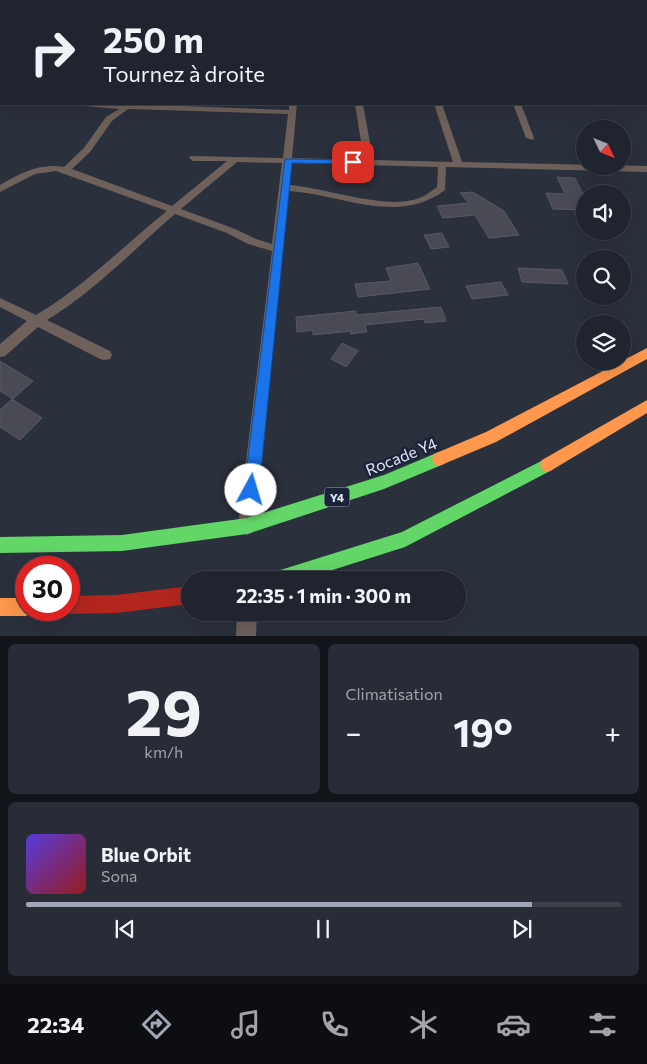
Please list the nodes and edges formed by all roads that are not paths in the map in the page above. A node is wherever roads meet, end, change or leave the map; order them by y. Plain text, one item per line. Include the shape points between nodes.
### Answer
1 (98, 105) edge
2 (132, 105) edge
3 (359, 105) edge
4 (438, 105) edge
5 (517, 105) edge
6 (125, 107) junction
7 (293, 108) edge
8 (530, 138) dead end
9 (193, 158) dead end
10 (235, 159) junction
11 (288, 160) junction
12 (369, 162) junction
13 (442, 164) junction
14 (459, 164) junction
15 (647, 169) edge
16 (66, 170) junction
17 (284, 188) junction
18 (0, 189) edge
19 (174, 210) junction
20 (278, 249) junction
21 (0, 302) edge
22 (37, 320) junction
23 (0, 352) edge
24 (647, 353) edge
25 (106, 355) dead end
26 (647, 406) edge
27 (248, 526) junction
28 (0, 546) edge
29 (303, 571) edge
30 (181, 596) edge
31 (80, 605) edge
32 (0, 607) edge
33 (15, 607) edge
34 (247, 621) edge
35 (246, 636) edge

1 - 6 street
2 - 6 street
3 - 12 street
4 - 14 street
5 - 8 street
6 - 7 street
6 - 16 street via 109,119 87,150
7 - 11 street
9 - 10 street
10 - 11 street
10 - 19 street
11 - 12 street
11 - 17 street
12 - 13 street
13 - 14 street
13 - 17 street via 442,188 413,202 366,203 322,191
14 - 15 street
16 - 18 street via 38,168
16 - 19 street
17 - 20 street
19 - 20 street via 252,242
19 - 22 street via 100,276
20 - 27 street
21 - 22 street
22 - 23 street
22 - 25 street
24 - 27 highway, Rocade Y4 / Y4 via 491,437 384,482
26 - 29 highway via 526,478 405,539
27 - 28 highway, Rocade Y4 / Y4 via 122,543
30 - 31 highway
32 - 33 highway
34 - 35 street

